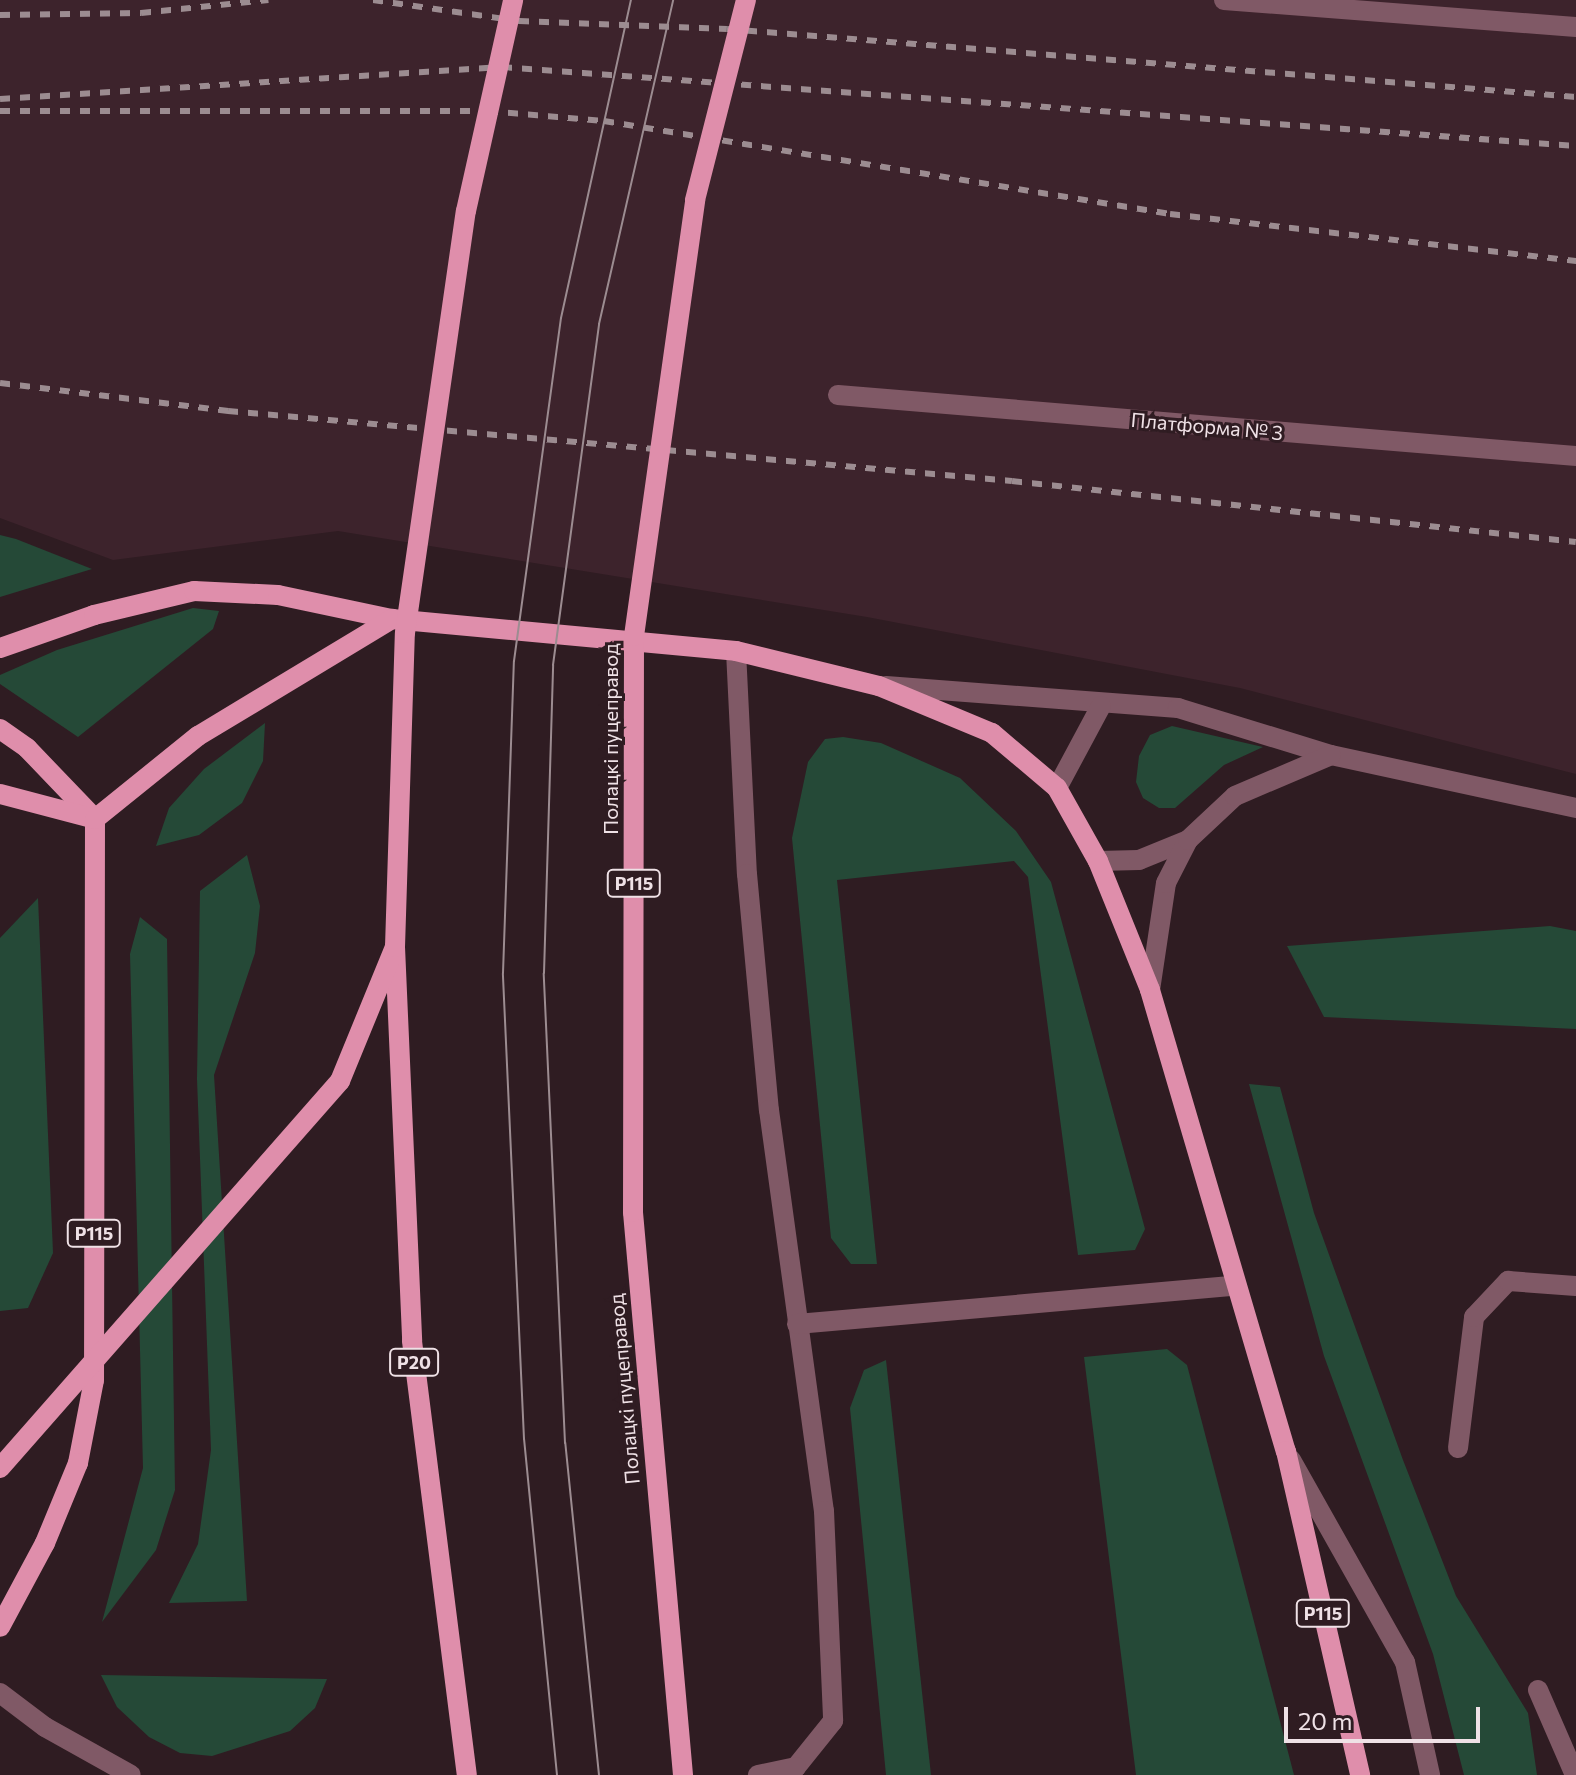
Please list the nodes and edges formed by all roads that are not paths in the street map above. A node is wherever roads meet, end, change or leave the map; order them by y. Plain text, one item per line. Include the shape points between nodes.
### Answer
1 (513, 0) edge
2 (746, 0) edge
3 (1224, 0) edge
4 (1576, 27) edge
5 (838, 395) dead end
6 (1576, 456) edge
7 (392, 619) junction
8 (0, 648) edge
9 (736, 651) junction
10 (879, 686) junction
11 (1101, 706) junction
12 (0, 729) edge
13 (1331, 755) junction
14 (1057, 788) junction
15 (0, 794) edge
16 (1576, 808) edge
17 (95, 819) junction
18 (1188, 840) junction
19 (1098, 861) junction
20 (395, 947) junction
21 (1150, 990) junction
22 (1233, 1286) junction
23 (1576, 1286) edge
24 (797, 1324) junction
25 (1458, 1448) dead end
26 (1286, 1451) junction
27 (0, 1468) edge
28 (0, 1627) edge
29 (1538, 1690) dead end
30 (0, 1693) edge
31 (131, 1775) edge
32 (467, 1775) edge
33 (683, 1775) edge
34 (758, 1775) edge
35 (1360, 1775) edge
36 (1430, 1775) edge
37 (1575, 1775) edge

1 - 20 main road, bridge via 466,211 405,633
2 - 33 main road, Полацкі пуцеправод / Р115, bridge via 695,200 634,636 633,1212
3 - 4 street
5 - 6 street, Платформа № 3
7 - 8 main road via 278,595 194,591 94,615
7 - 9 main road, Р115
7 - 17 main road via 198,736
9 - 10 main road, Р115
9 - 24 street via 747,874
10 - 11 street
10 - 14 main road, Р115 via 992,733
11 - 13 street via 1178,708
11 - 14 street
12 - 17 main road
13 - 16 street
13 - 18 street via 1235,796
14 - 19 main road, Р115
15 - 17 main road
17 - 28 main road, Р115 via 94,1380 78,1463 45,1543
18 - 19 street via 1139,860
18 - 21 street via 1166,883
19 - 21 main road, Р115
20 - 27 main road, bridge via 340,1081
20 - 32 main road, Р20 via 412,1341
21 - 22 main road, Р115
22 - 24 street
22 - 26 main road, Р115
23 - 25 street via 1508,1281 1474,1317
24 - 34 street via 824,1511 833,1721 796,1767
26 - 35 main road, Р115
26 - 36 street via 1405,1662
29 - 37 street
30 - 31 street via 45,1727

